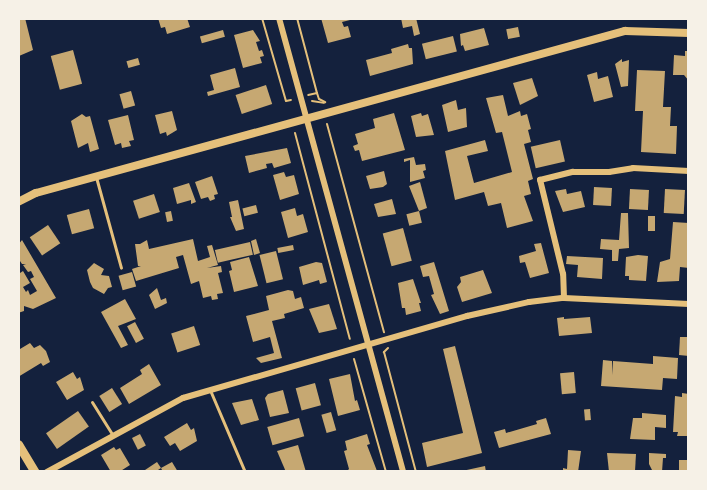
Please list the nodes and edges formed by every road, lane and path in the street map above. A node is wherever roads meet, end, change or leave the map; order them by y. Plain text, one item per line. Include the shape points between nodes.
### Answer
1 (262, 18) edge
2 (279, 18) edge
3 (297, 18) edge
4 (689, 33) edge
5 (301, 97) junction
6 (307, 119) junction
7 (328, 121) dead end
8 (294, 130) dead end
9 (689, 171) edge
10 (96, 176) junction
11 (18, 202) edge
12 (121, 268) dead end
13 (564, 298) junction
14 (689, 304) edge
15 (394, 329) dead end
16 (384, 332) junction
17 (386, 339) junction
18 (368, 345) junction
19 (348, 347) junction
20 (209, 389) junction
21 (92, 402) dead end
22 (113, 435) junction
23 (18, 444) edge
24 (35, 472) edge
25 (47, 472) edge
26 (245, 472) edge
27 (387, 472) edge
28 (403, 472) edge
29 (416, 472) edge

1 - 5 path via 286,101
2 - 5 street
3 - 5 path via 317,93
4 - 6 street via 625,31
5 - 6 street
6 - 10 street
6 - 18 street
7 - 16 path
8 - 19 path via 351,342
9 - 13 street via 573,171 540,180 563,274
10 - 11 street
10 - 12 lane
13 - 14 street
13 - 17 street via 529,302
15 - 16 path
16 - 17 path
17 - 18 street
17 - 29 path via 388,347 384,352
18 - 19 street
18 - 28 street
19 - 20 street
19 - 27 path via 351,360 355,358
20 - 22 street via 183,398
20 - 26 lane
21 - 22 lane
22 - 25 street
23 - 24 main road

